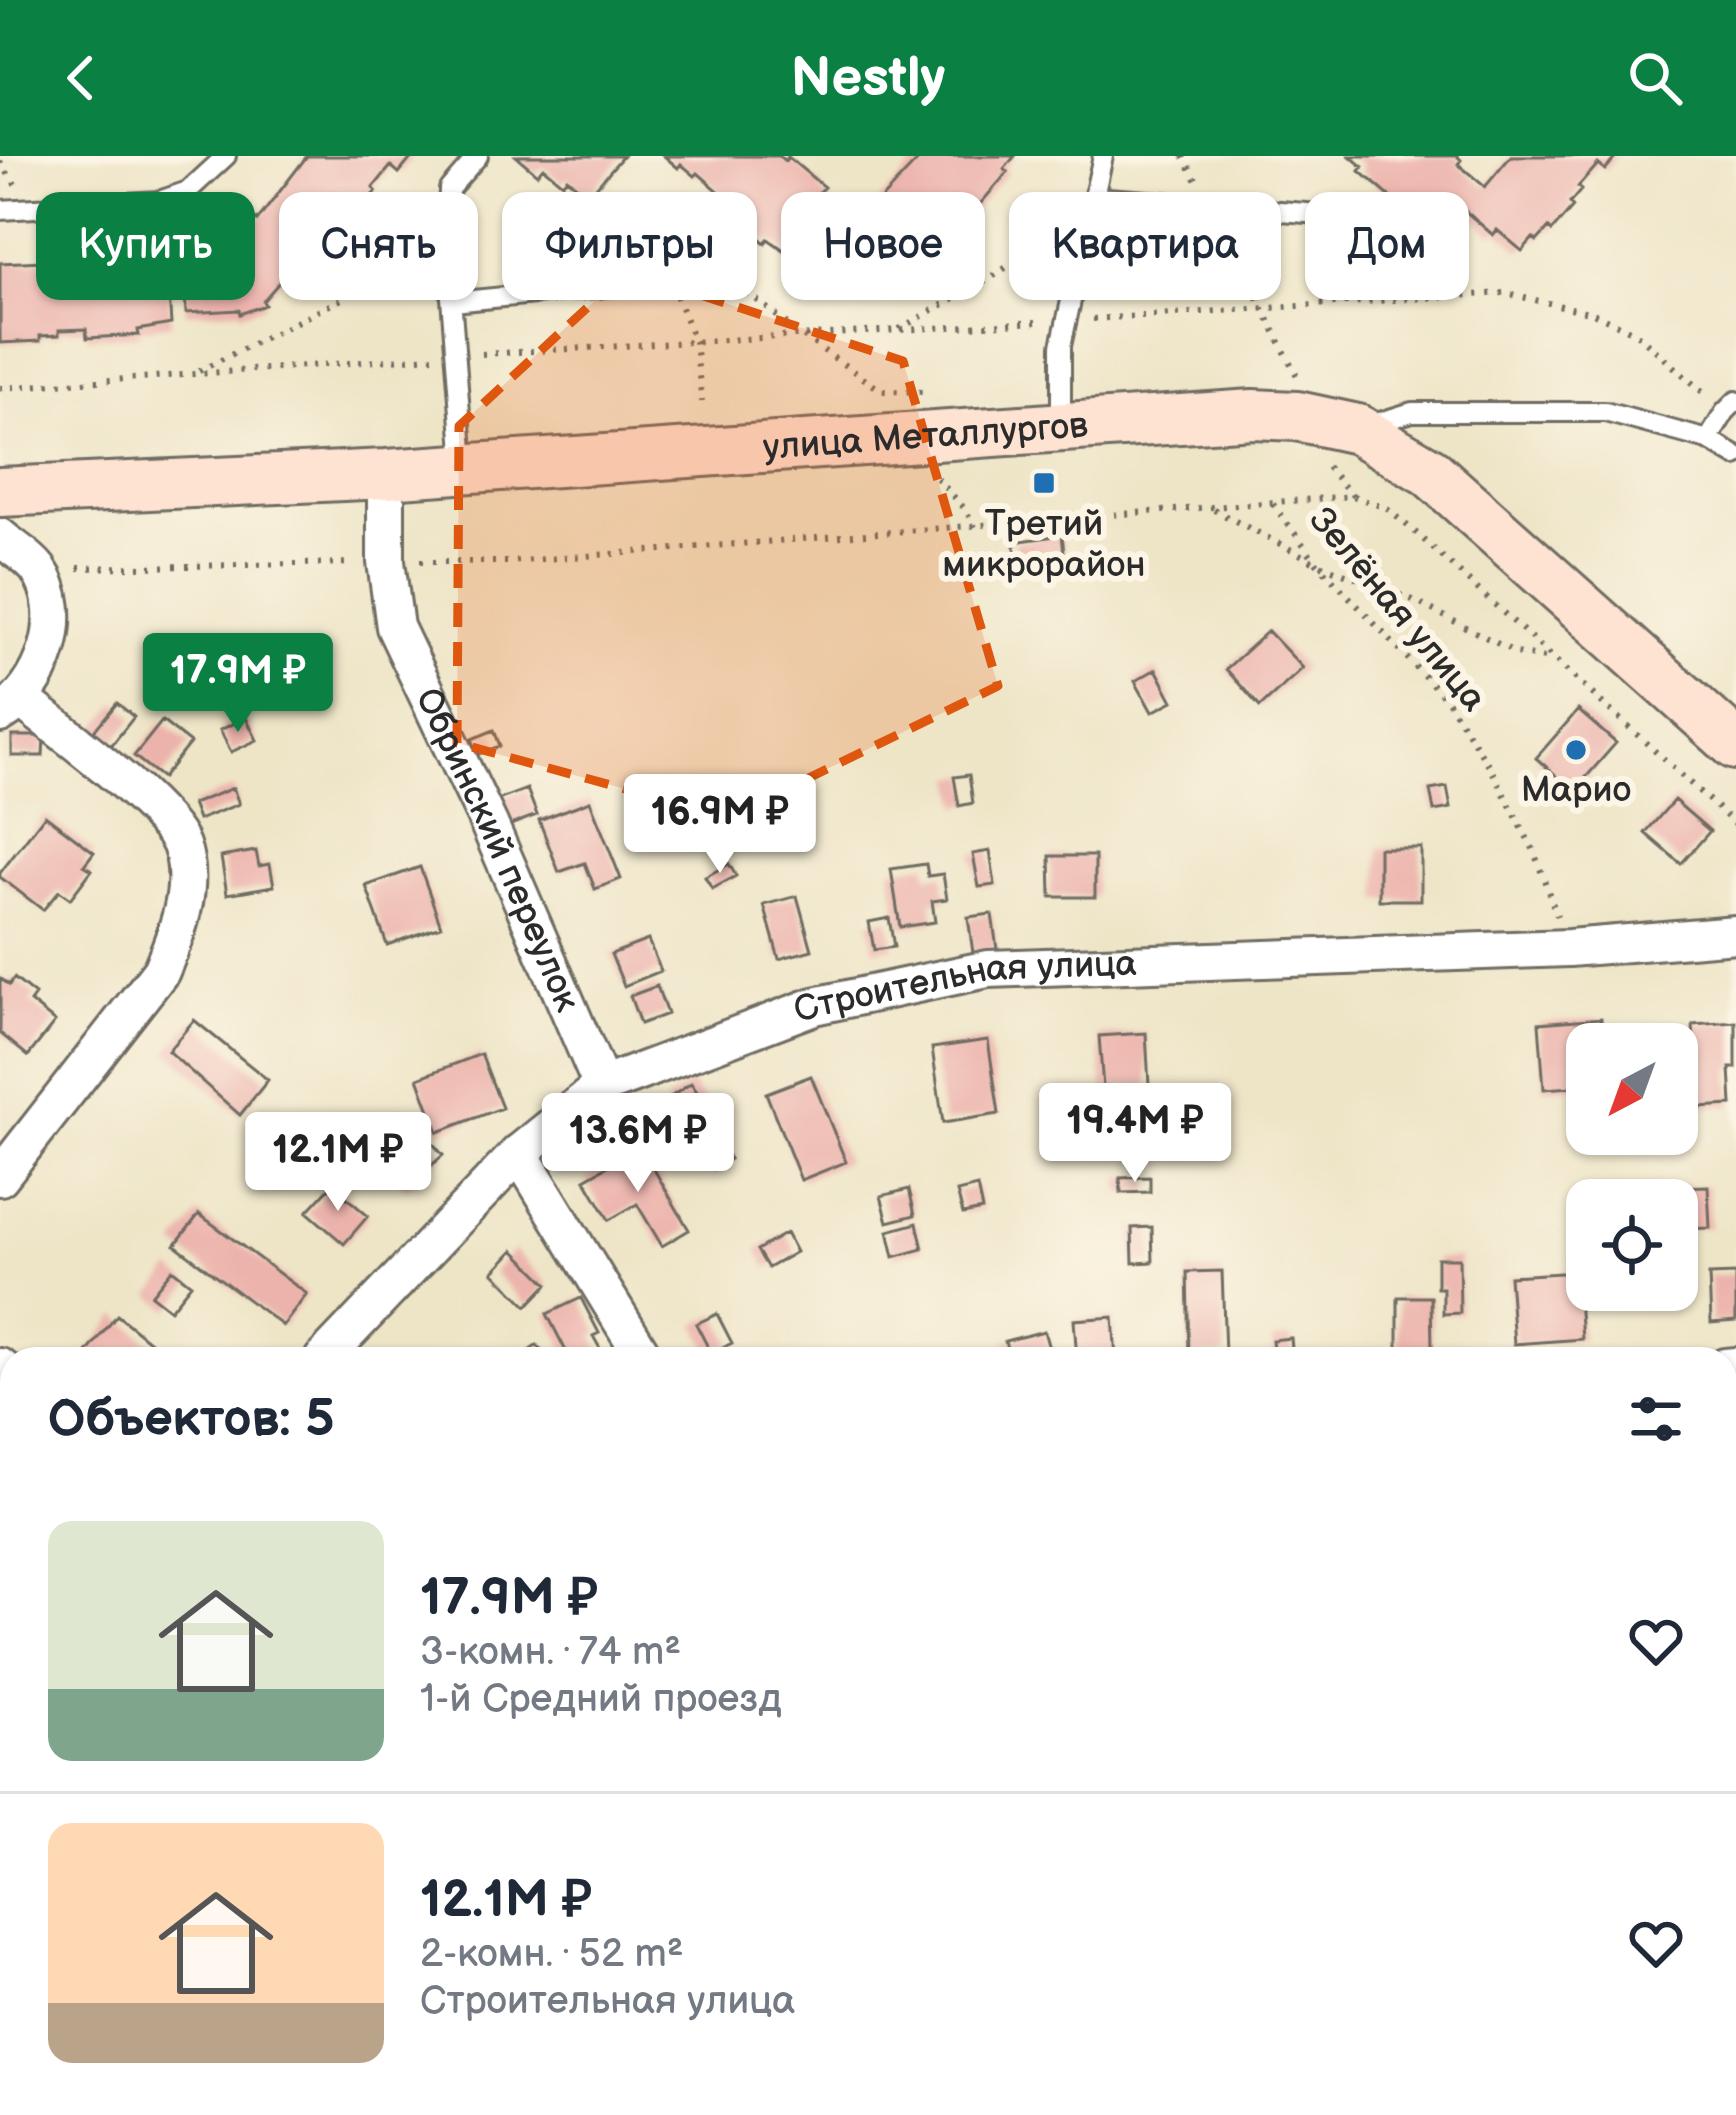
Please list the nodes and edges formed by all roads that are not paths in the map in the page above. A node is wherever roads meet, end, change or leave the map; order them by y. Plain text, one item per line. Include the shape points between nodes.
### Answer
1 (226, 156) edge
2 (478, 156) edge
3 (1103, 156) edge
4 (1095, 192) edge
5 (0, 210) edge
6 (502, 297) edge
7 (1071, 300) edge
8 (453, 302) junction
9 (1730, 406) edge
10 (1357, 429) junction
11 (1061, 430) junction
12 (1708, 440) junction
13 (1736, 456) edge
14 (464, 469) junction
15 (386, 474) junction
16 (0, 492) edge
17 (0, 537) edge
18 (11, 707) edge
19 (1736, 745) edge
20 (1736, 934) edge
21 (602, 1086) junction
22 (519, 1153) junction
23 (0, 1177) edge
24 (334, 1347) edge
25 (638, 1347) edge

1 - 5 lane via 188,190 159,201
2 - 8 lane via 449,189
3 - 4 lane
6 - 8 lane
7 - 11 lane via 1061,346
8 - 14 lane
9 - 12 lane
10 - 11 street, улица Металлургов via 1253,415
10 - 12 lane via 1412,412 1605,412
10 - 19 street, улица Металлургов via 1430,472
11 - 14 street, улица Металлургов
12 - 13 lane
14 - 15 street, улица Металлургов
15 - 16 street, улица Металлургов
15 - 21 street, Обринский переулок via 395,627
17 - 18 street via 38,568 53,608 46,654
18 - 23 street via 134,790 180,841 187,878 161,971
20 - 21 street, Строительная улица via 1569,948 988,969 814,1006
21 - 22 street, Строительная улица
22 - 24 street, Строительная улица
22 - 25 street

